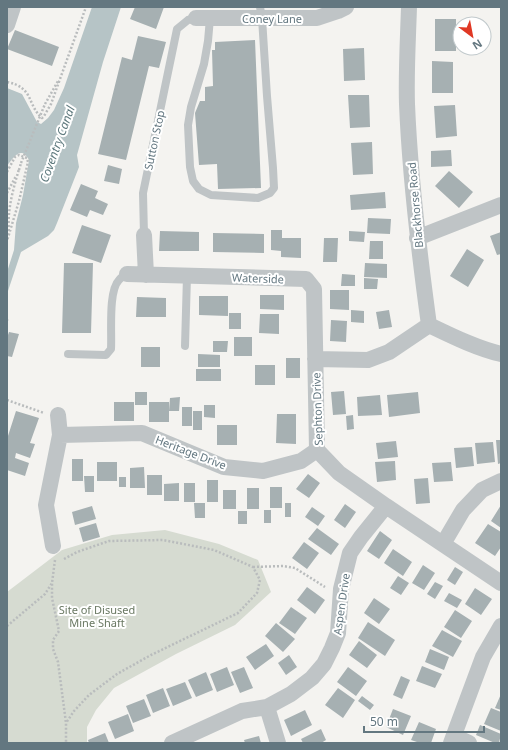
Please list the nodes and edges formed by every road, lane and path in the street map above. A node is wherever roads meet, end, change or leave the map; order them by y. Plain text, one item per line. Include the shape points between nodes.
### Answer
1 (13, 7) edge
2 (86, 7) edge
3 (346, 7) edge
4 (409, 7) edge
5 (261, 13) edge
6 (203, 18) junction
7 (7, 26) edge
8 (62, 73) junction
9 (7, 82) edge
10 (19, 169) junction
11 (7, 172) edge
12 (7, 193) edge
13 (501, 204) edge
14 (9, 234) junction
15 (144, 235) joint
16 (417, 238) junction
17 (7, 241) edge
18 (127, 274) joint
19 (146, 275) junction
20 (187, 276) junction
21 (429, 325) junction
22 (185, 346) dead end
23 (68, 354) dead end
24 (501, 354) edge
25 (315, 359) junction
26 (7, 400) edge
27 (58, 415) joint
28 (60, 435) junction
29 (317, 450) junction
30 (501, 481) edge
31 (386, 506) junction
32 (443, 544) junction
33 (53, 546) joint
34 (56, 563) junction
35 (253, 566) junction
36 (52, 583) junction
37 (501, 583) edge
38 (341, 589) junction
39 (7, 626) edge
40 (501, 626) edge
41 (266, 707) junction
42 (66, 723) junction
43 (452, 739) edge
44 (66, 743) edge
45 (172, 743) edge
46 (278, 743) edge
47 (469, 743) edge

1 - 7 street
2 - 8 path
3 - 5 street, Coney Lane via 317,18
4 - 16 street, Blackhorse Road via 407,104
5 - 6 street, Coney Lane
5 - 6 lane via 274,188 270,194 258,198 211,195 199,189 193,181 188,125 208,42
6 - 15 lane, Sutton Stop via 188,20 177,29 143,194
8 - 9 path via 51,104 42,118 37,114 25,89
8 - 10 path, bridge
10 - 12 path
10 - 14 path via 11,198
11 - 14 path via 19,155 27,158 20,201
13 - 16 street
14 - 17 path
15 - 19 street, Sutton Stop
16 - 21 street, Blackhorse Road
18 - 19 street, Waterside
18 - 23 lane via 120,278 112,294 109,352 106,355
19 - 20 street, Waterside
20 - 22 lane
20 - 25 street, Waterside via 306,279 314,289
21 - 24 street via 462,341
21 - 25 street, Sephton Drive via 389,352 368,360
25 - 29 street, Sephton Drive
26 - 27 path
27 - 28 street
28 - 29 street, Heritage Drive via 142,433 224,467 263,471 301,461
28 - 33 street via 46,505
29 - 31 street, Sephton Drive via 339,472
30 - 32 street via 482,490 463,510
31 - 32 street, Sephton Drive
31 - 38 street, Aspen Drive via 350,553
32 - 37 street, Sephton Drive
33 - 34 path
34 - 35 path via 77,552 109,541 163,540 214,550
34 - 36 path
35 - 38 path via 295,568 326,588
35 - 42 path via 260,580 257,593 238,613 151,654 117,674 89,695
36 - 39 path via 45,594
36 - 42 path via 52,598 59,631 53,640 53,649 58,662
38 - 41 street, Aspen Drive via 338,634 324,664 312,678 291,694
40 - 43 street via 483,657
41 - 45 street, Aspen Drive via 242,711
41 - 46 street
42 - 44 path
43 - 47 street

